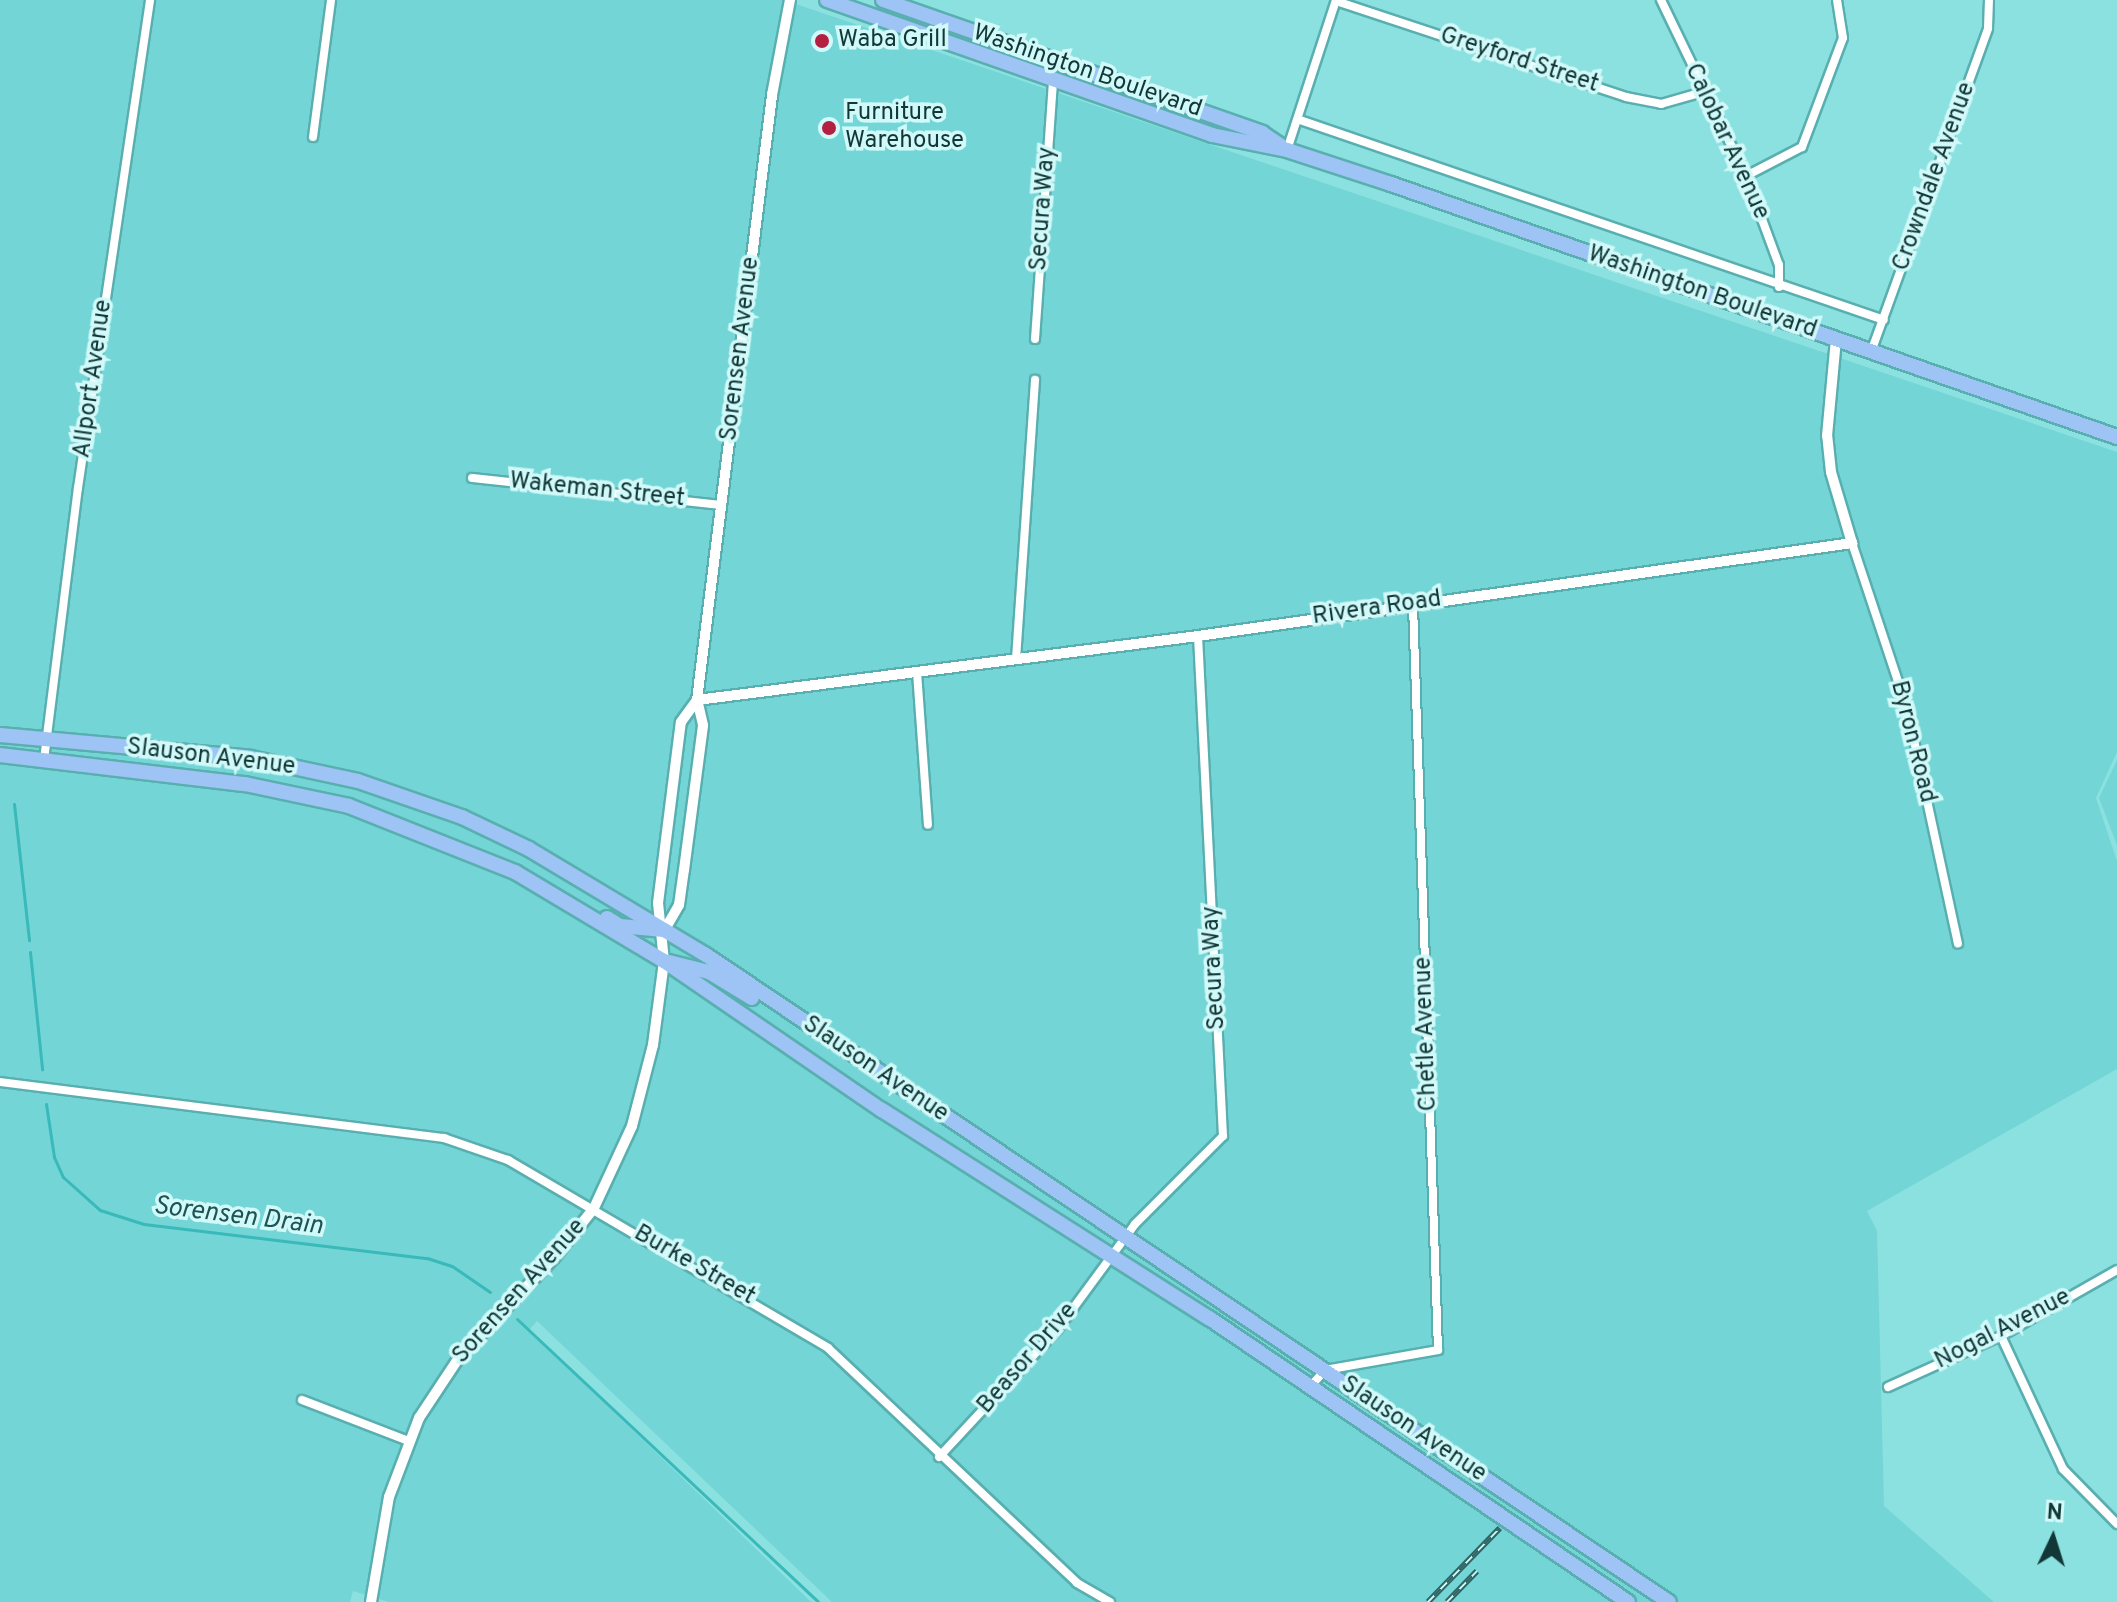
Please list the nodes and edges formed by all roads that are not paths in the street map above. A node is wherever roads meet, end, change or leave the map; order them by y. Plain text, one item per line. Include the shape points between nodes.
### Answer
1 (150, 0) edge
2 (331, 0) edge
3 (790, 0) edge
4 (827, 0) edge
5 (883, 0) edge
6 (1336, 0) edge
7 (1661, 0) edge
8 (1837, 0) edge
9 (1989, 0) edge
10 (1053, 79) junction
11 (1703, 92) junction
12 (1300, 120) junction
13 (313, 137) dead end
14 (1287, 150) junction
15 (1746, 176) junction
16 (1779, 287) junction
17 (1884, 320) junction
18 (1035, 339) dead end
19 (1836, 339) junction
20 (1871, 352) junction
21 (1035, 380) dead end
22 (2117, 437) edge
23 (472, 478) dead end
24 (722, 505) junction
25 (1852, 543) junction
26 (1413, 604) junction
27 (1198, 636) junction
28 (1016, 659) junction
29 (917, 672) junction
30 (697, 700) junction
31 (0, 735) edge
32 (45, 740) junction
33 (0, 755) edge
34 (44, 760) junction
35 (928, 825) dead end
36 (529, 880) junction
37 (664, 931) junction
38 (1958, 944) dead end
39 (664, 961) junction
40 (778, 1006) junction
41 (0, 1082) edge
42 (594, 1208) junction
43 (1123, 1238) junction
44 (1112, 1256) junction
45 (2117, 1270) edge
46 (2001, 1336) junction
47 (1325, 1370) junction
48 (1888, 1387) dead end
49 (1309, 1388) junction
50 (302, 1400) dead end
51 (409, 1441) junction
52 (939, 1457) junction
53 (2117, 1524) edge
54 (1638, 1581) junction
55 (1626, 1601) edge
56 (371, 1602) edge
57 (1110, 1602) edge
58 (1669, 1602) edge

1 - 32 street, Allport Avenue
2 - 13 street
3 - 24 street, Sorensen Avenue via 775,72
4 - 10 main road, Washington Boulevard
5 - 14 main road, Washington Boulevard via 1262,133
6 - 11 street, Greyford Street via 1626,97 1661,104
6 - 12 street
7 - 11 street, Calobar Avenue
8 - 15 street via 1843,38 1802,147
9 - 17 street, Crowndale Avenue via 1988,28
10 - 14 main road, Washington Boulevard via 1212,135
10 - 18 street, Secura Way
11 - 15 street, Calobar Avenue
12 - 14 street
12 - 16 street, Washington Boulevard
14 - 19 main road, Washington Boulevard
15 - 16 street, Calobar Avenue via 1779,265
16 - 17 street, Washington Boulevard
17 - 20 street, Crowndale Avenue
19 - 20 main road, Washington Boulevard
19 - 25 street via 1827,436 1831,472
20 - 22 main road, Washington Boulevard
21 - 28 street
23 - 24 street, Wakeman Street
24 - 30 street, Sorensen Avenue
25 - 26 street, Rivera Road
25 - 38 street, Byron Road via 1907,708
26 - 27 street, Rivera Road
26 - 47 street, Chetle Avenue via 1438,1350
27 - 28 street, Rivera Road
27 - 43 street, Secura Way via 1223,1136
28 - 29 street, Rivera Road
29 - 30 street, Rivera Road
29 - 35 street
30 - 37 street, Sorensen Avenue via 703,725 679,905
30 - 37 street, Sorensen Avenue via 681,722 658,903
31 - 32 main road, Slauson Avenue
32 - 34 street, Allport Avenue
32 - 37 main road, Slauson Avenue via 251,758 358,781 462,817 529,849
33 - 34 main road, Slauson Avenue
34 - 36 main road, Slauson Avenue via 245,784 349,806 449,842
36 - 37 main road via 546,881 620,926
36 - 39 main road, Slauson Avenue
37 - 39 street, Sorensen Avenue
37 - 40 main road, Slauson Avenue
39 - 40 main road via 709,972 769,1007
39 - 42 street, Sorensen Avenue via 641,1096 621,1157
39 - 44 main road, Slauson Avenue via 822,1071
40 - 43 main road, Slauson Avenue
41 - 42 street, Burke Street via 444,1138 508,1160
42 - 51 street, Sorensen Avenue via 460,1356
42 - 52 street, Burke Street via 800,1327
43 - 44 street, Secura Way
43 - 47 main road, Slauson Avenue
44 - 49 main road, Slauson Avenue
44 - 52 street, Beasor Drive via 1058,1329
45 - 46 street, Nogal Avenue
46 - 48 street, Nogal Avenue
46 - 53 street via 2063,1469
47 - 49 street
47 - 54 main road, Slauson Avenue
49 - 55 main road, Slauson Avenue
50 - 51 street
51 - 56 street, Sorensen Avenue via 389,1497
52 - 57 street, Burke Street via 1077,1583
54 - 55 main road
54 - 58 main road, Slauson Avenue

